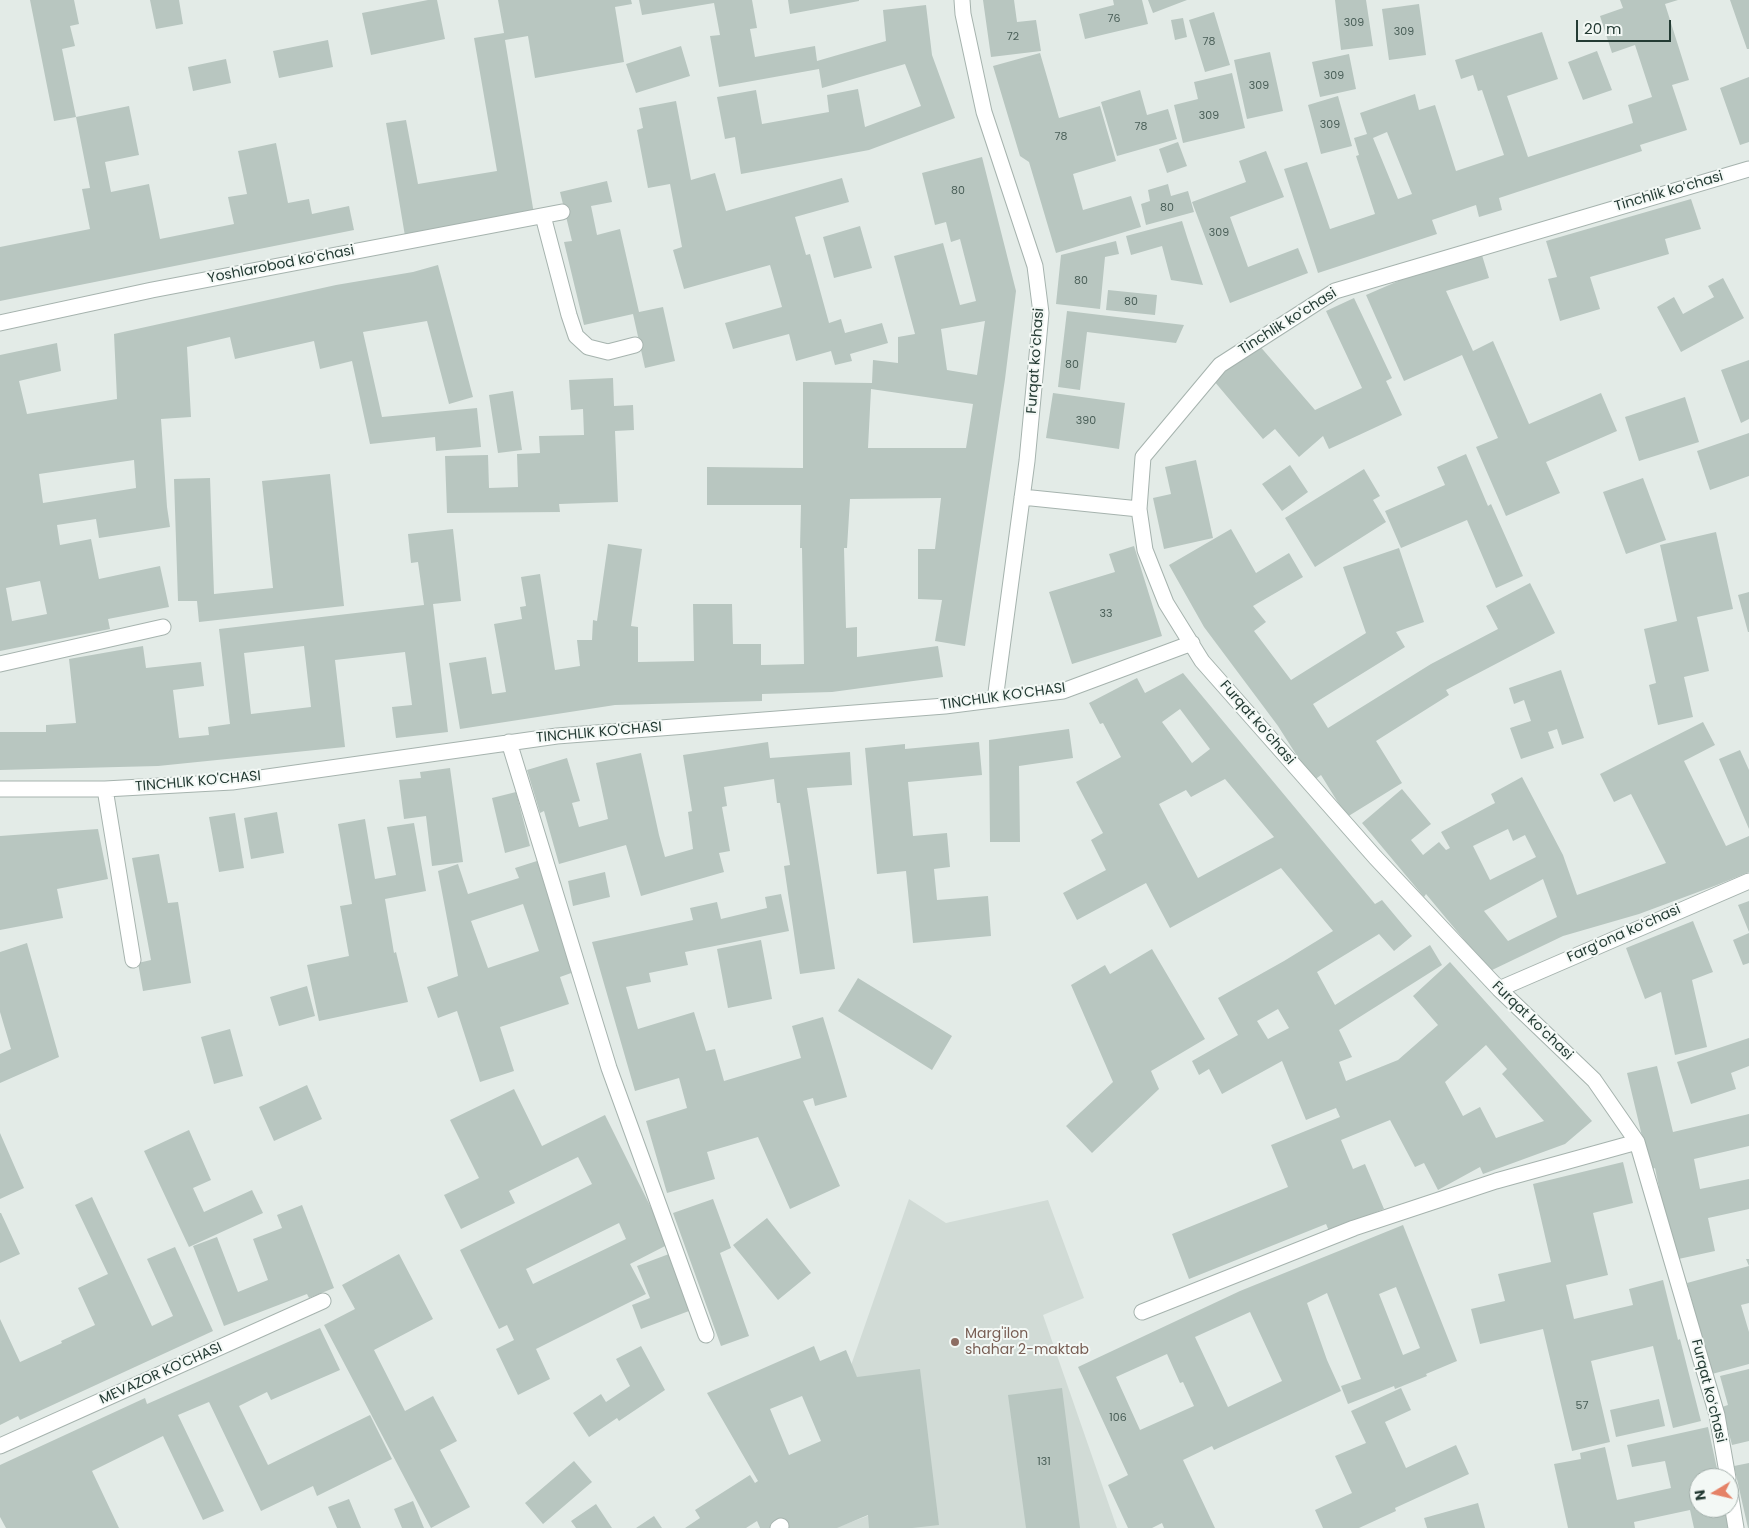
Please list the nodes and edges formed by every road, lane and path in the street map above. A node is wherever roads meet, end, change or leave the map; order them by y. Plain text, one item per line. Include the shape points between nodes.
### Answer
1 (962, 0) edge
2 (1749, 169) edge
3 (562, 212) dead end
4 (543, 216) junction
5 (0, 323) edge
6 (635, 345) dead end
7 (1022, 497) junction
8 (1139, 509) junction
9 (163, 627) dead end
10 (1192, 643) junction
11 (0, 664) edge
12 (995, 700) junction
13 (509, 742) junction
14 (0, 789) edge
15 (105, 790) junction
16 (1749, 881) edge
17 (134, 960) dead end
18 (1498, 989) junction
19 (1637, 1142) junction
20 (323, 1301) dead end
21 (1142, 1312) dead end
22 (706, 1335) dead end
23 (0, 1446) edge
24 (1726, 1468) edge

1 - 7 street, Furqat koʻchasi via 984,112 1036,266 1041,313
2 - 8 street, Tinchlik koʻchasi via 1335,291 1220,365 1143,457
3 - 4 street, Yoshlarobod koʻchasi
4 - 5 street, Yoshlarobod koʻchasi via 152,290
4 - 6 street via 576,336 588,347 608,352
7 - 8 street
7 - 12 street, Furqat koʻchasi
8 - 10 street, Tinchlik koʻchasi via 1146,550 1166,603
9 - 11 street
10 - 12 street, TINCHLIK KO'CHASI via 1063,691
10 - 18 street, Furqat koʻchasi via 1202,661 1375,857
12 - 13 street, TINCHLIK KO'CHASI
13 - 15 street, TINCHLIK KO'CHASI via 232,782
13 - 22 street via 609,1068
14 - 15 street, TINCHLIK KO'CHASI
15 - 17 street
16 - 18 street, Fargʻona koʻchasi
18 - 19 street, Furqat koʻchasi via 1594,1080
19 - 21 street via 1496,1180 1354,1228
19 - 24 street, Furqat koʻchasi via 1717,1415
20 - 23 street, MEVAZOR KO'CHASI

